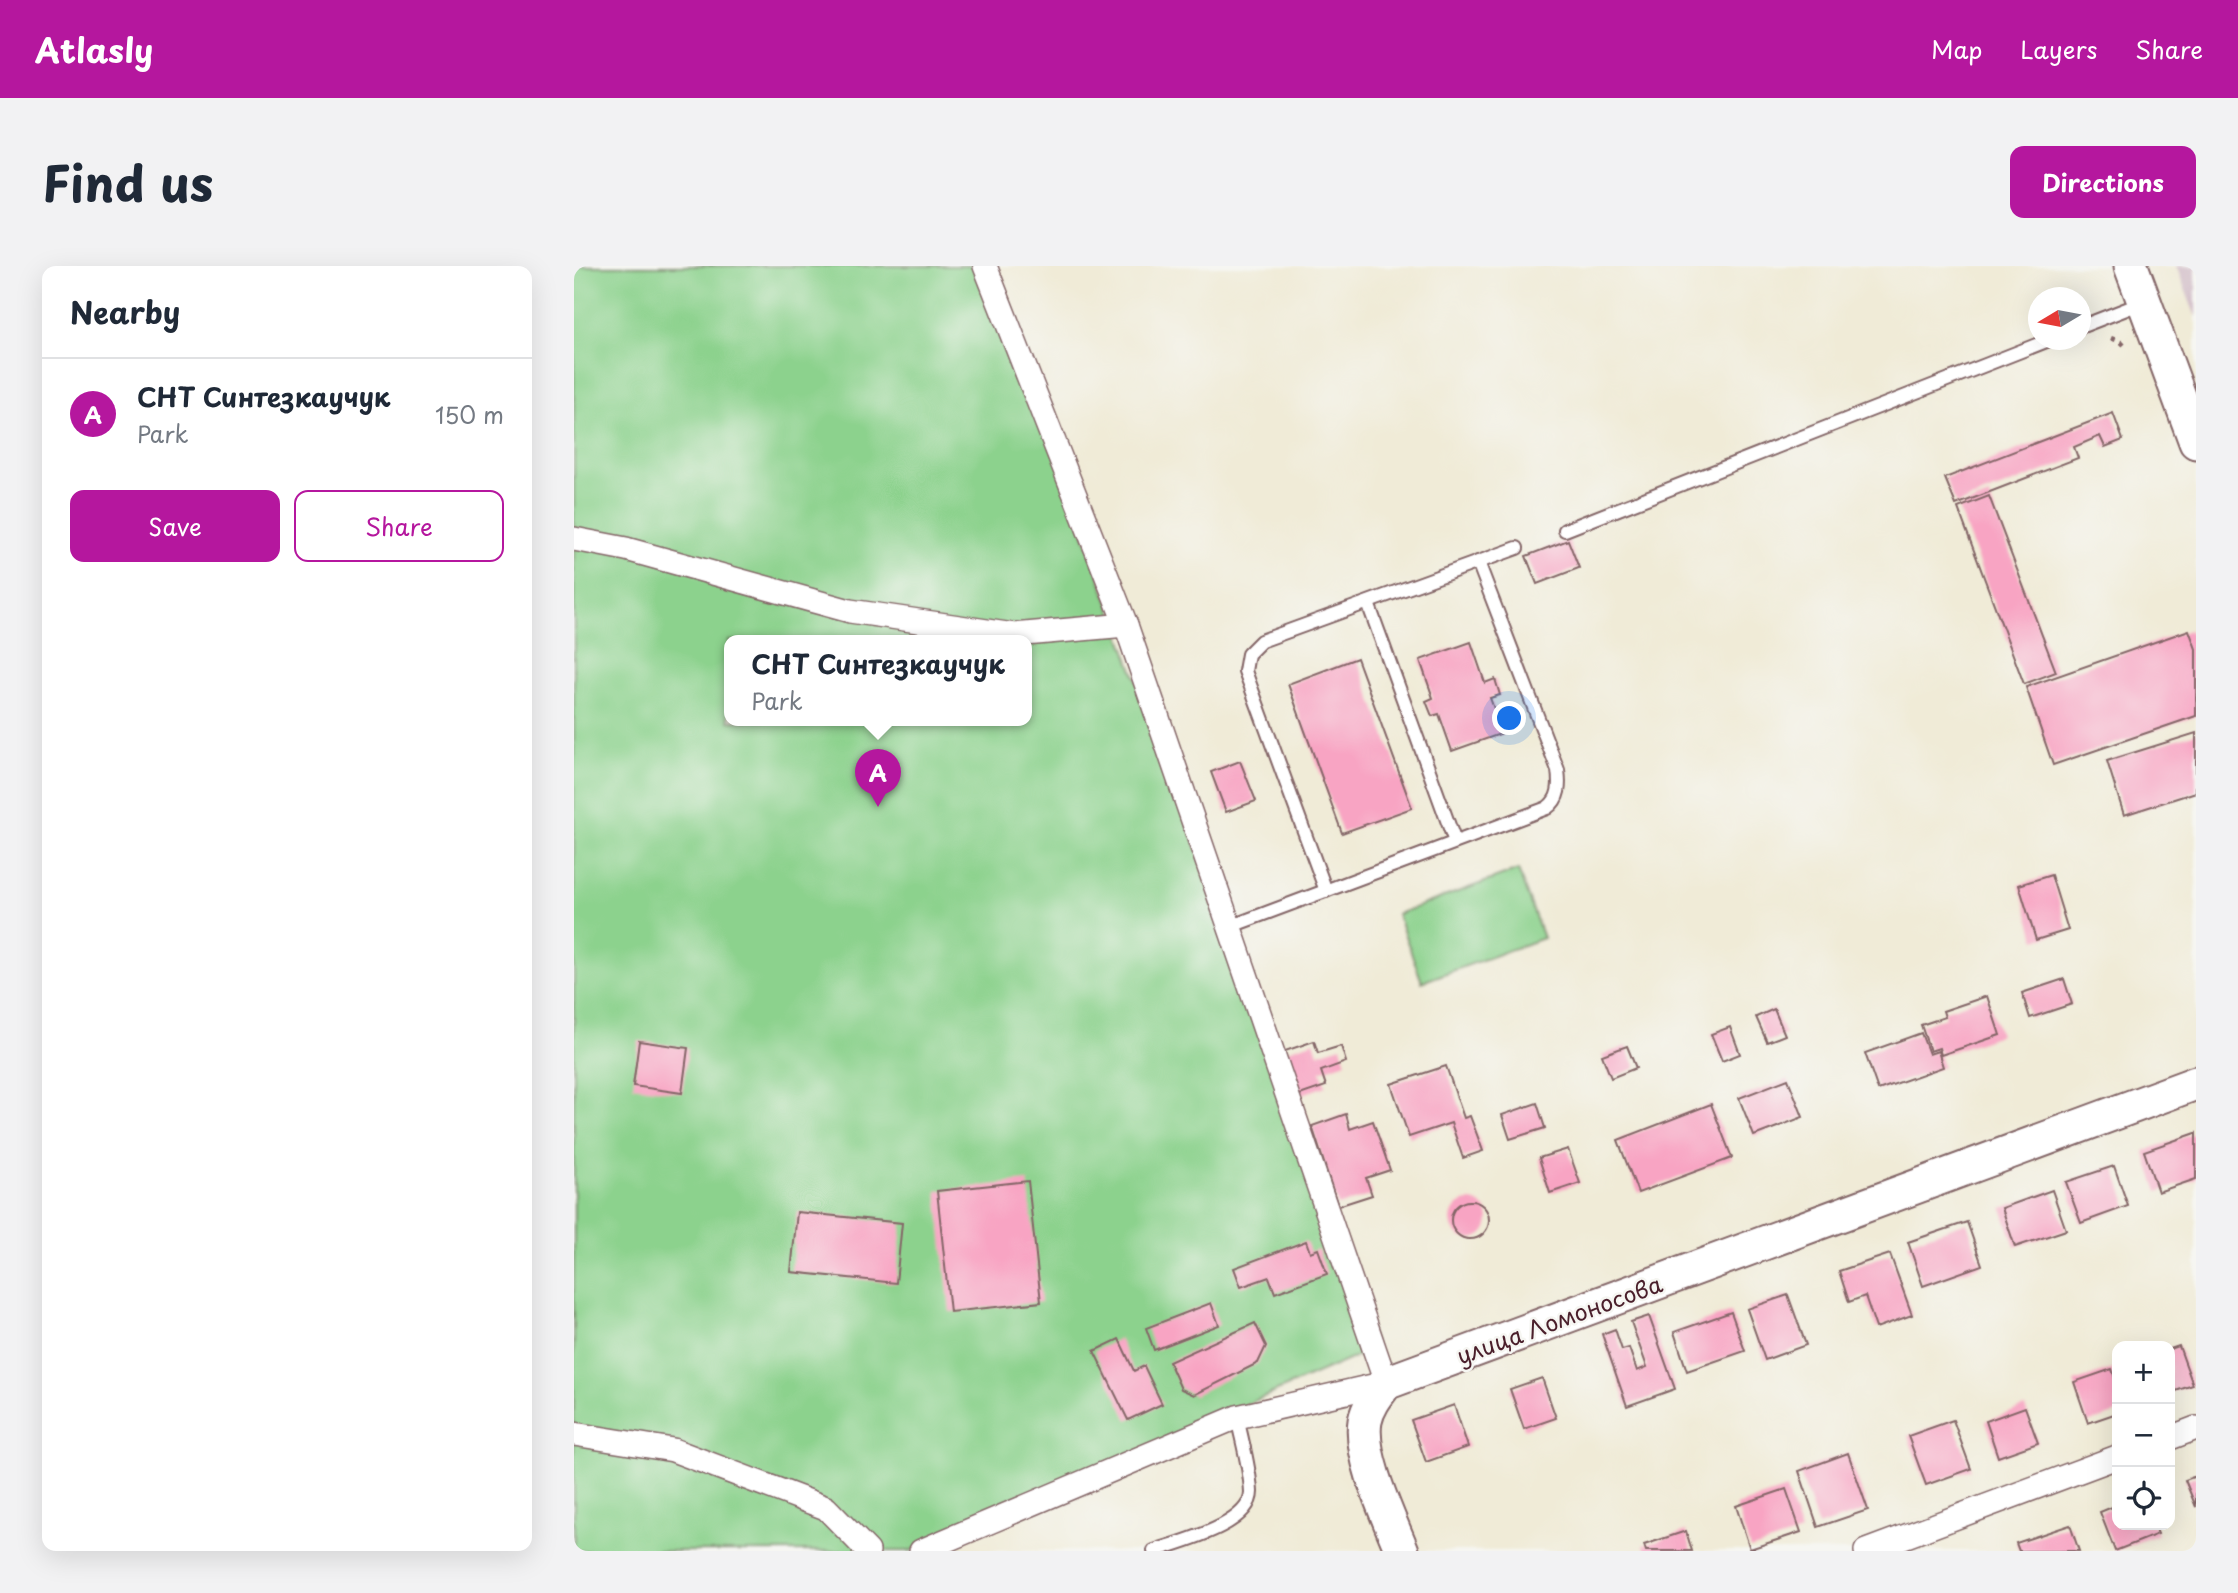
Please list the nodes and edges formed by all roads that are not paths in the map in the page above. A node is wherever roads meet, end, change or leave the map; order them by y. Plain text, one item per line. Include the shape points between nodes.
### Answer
1 (985, 266) edge
2 (2132, 266) edge
3 (2144, 302) junction
4 (2091, 323) edge
5 (2028, 348) edge
6 (2196, 442) edge
7 (1565, 530) dead end
8 (574, 539) edge
9 (1517, 548) dead end
10 (1478, 562) junction
11 (1368, 603) junction
12 (1126, 625) junction
13 (1455, 842) junction
14 (1326, 891) junction
15 (1228, 927) junction
16 (2196, 1083) edge
17 (1385, 1383) junction
18 (1237, 1417) junction
19 (2196, 1428) edge
20 (574, 1434) edge
21 (2175, 1436) edge
22 (2112, 1459) edge
23 (869, 1551) edge
24 (921, 1551) edge
25 (1154, 1551) edge
26 (1402, 1551) edge
27 (1866, 1551) edge

1 - 12 street
2 - 3 main road
3 - 4 lane
3 - 6 main road
5 - 7 lane
8 - 12 street via 850,611 1014,635
9 - 10 lane
10 - 11 lane
10 - 13 lane via 1560,784 1554,803 1547,808
11 - 13 lane
11 - 14 lane via 1261,641 1245,664
12 - 15 street
13 - 14 lane
14 - 15 lane
15 - 17 street
16 - 17 main road, улица Ломоносова
17 - 18 street, улица Ломоносова
17 - 26 main road via 1365,1422 1365,1446
18 - 24 street, улица Ломоносова
18 - 25 lane via 1251,1495 1243,1512 1227,1524
19 - 21 street
20 - 23 street via 673,1450 826,1508
22 - 27 street

